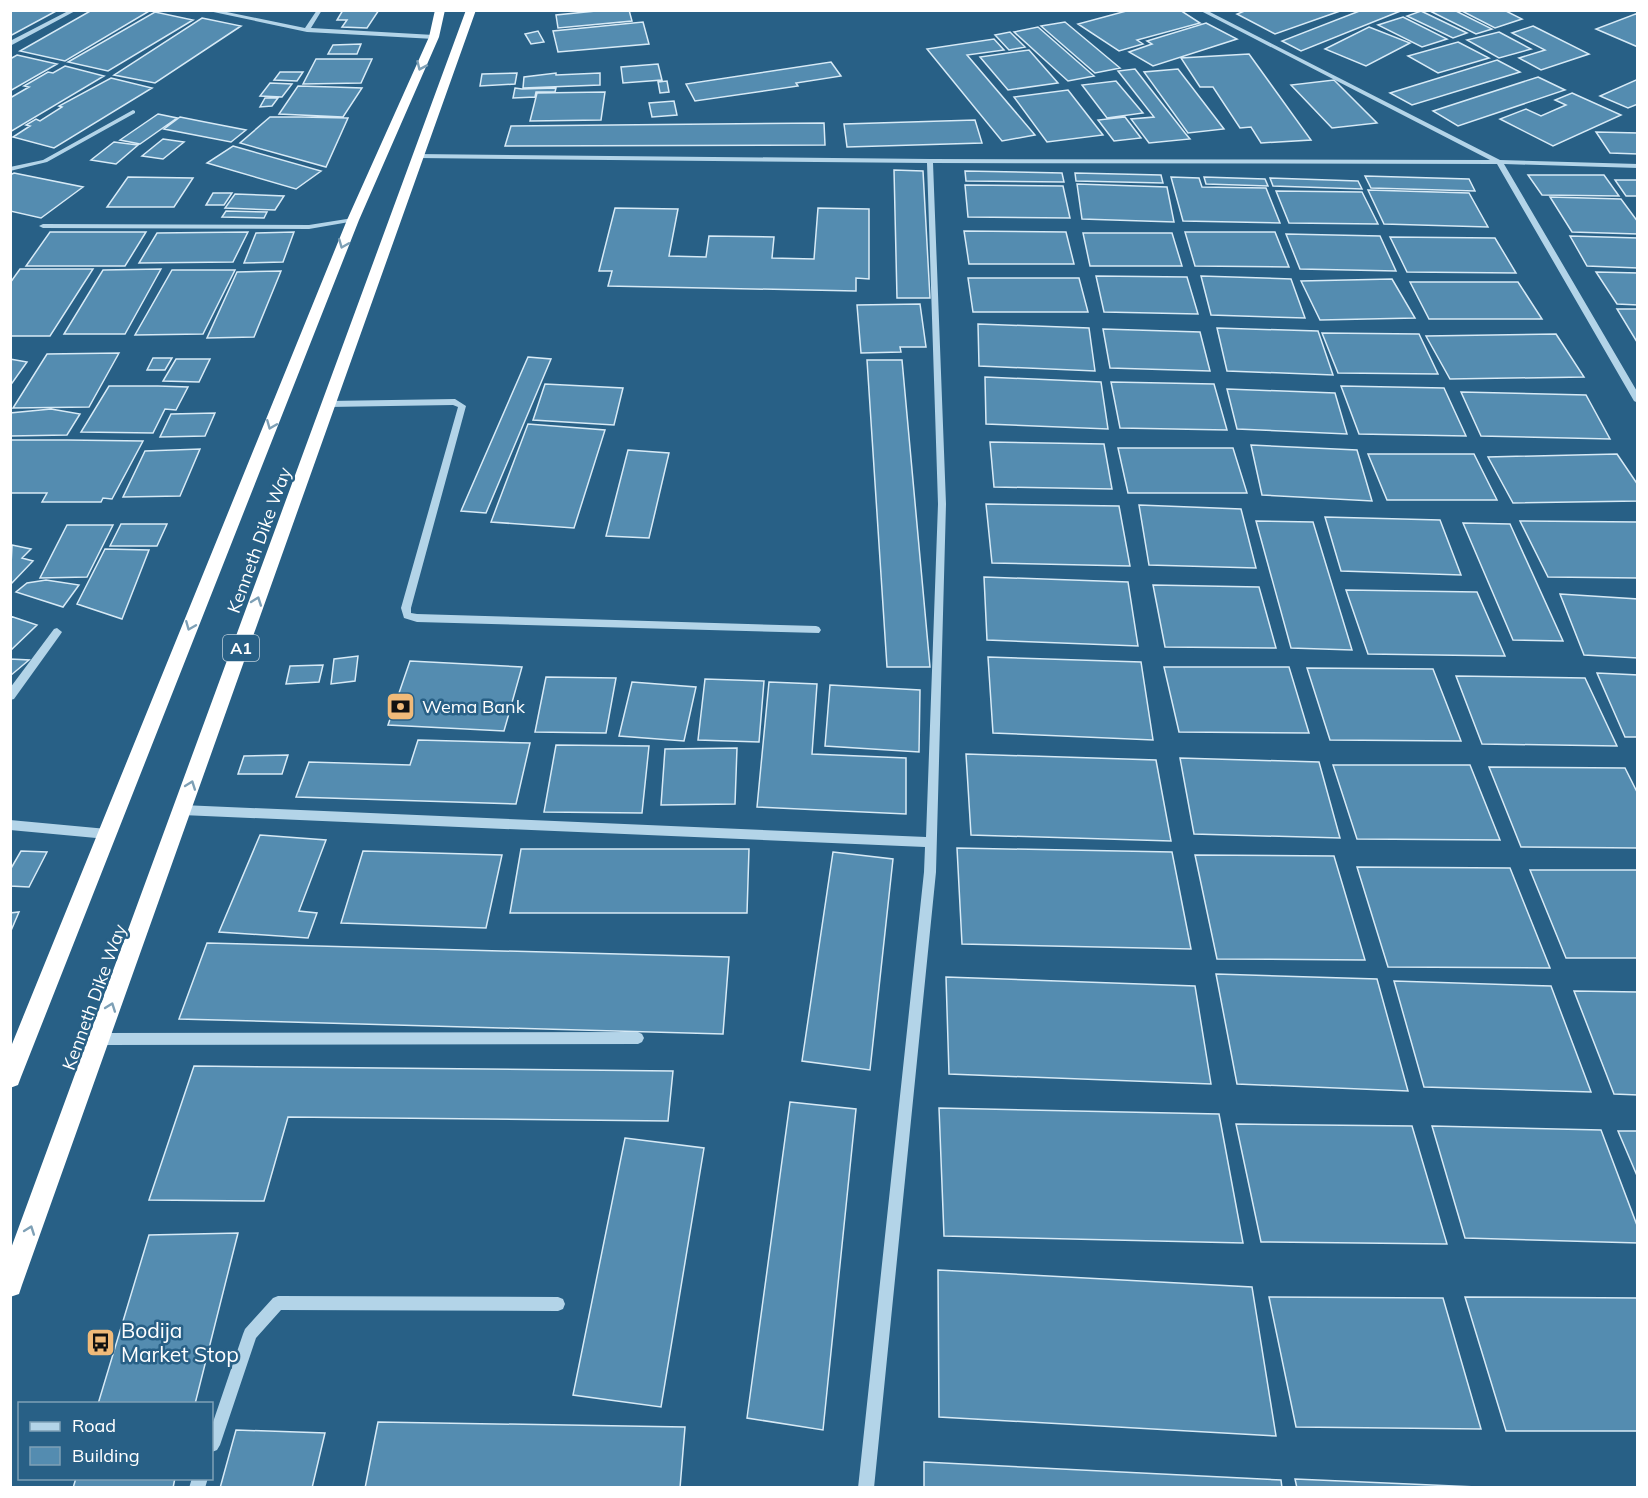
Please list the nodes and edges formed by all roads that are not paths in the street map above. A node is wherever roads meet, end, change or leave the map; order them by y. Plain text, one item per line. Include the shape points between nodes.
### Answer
1 (75, 10) edge
2 (206, 10) edge
3 (320, 10) edge
4 (440, 10) edge
5 (471, 10) edge
6 (1201, 10) edge
7 (307, 30) junction
8 (434, 37) junction
9 (10, 44) edge
10 (132, 112) dead end
11 (417, 156) junction
12 (930, 161) junction
13 (1499, 162) junction
14 (1638, 166) edge
15 (10, 169) edge
16 (353, 220) junction
17 (44, 226) dead end
18 (1638, 401) edge
19 (328, 404) junction
20 (816, 630) dead end
21 (57, 632) dead end
22 (10, 696) edge
23 (182, 810) junction
24 (10, 825) edge
25 (107, 834) junction
26 (932, 842) junction
27 (638, 1038) dead end
28 (100, 1039) junction
29 (16, 1052) edge
30 (10, 1077) edge
31 (10, 1285) edge
32 (558, 1304) dead end
33 (213, 1442) edge
34 (866, 1488) edge

1 - 9 street
2 - 7 street
3 - 7 street
4 - 8 highway, Kenneth Dike Way
5 - 11 highway, Kenneth Dike Way / A1
6 - 13 street
7 - 8 street
8 -> 16 highway, Kenneth Dike Way
10 - 15 street via 45,161
11 - 12 street
11 - 19 highway, Kenneth Dike Way / A1
12 - 13 street
12 - 26 street via 942,504
13 - 14 street
13 - 18 street
16 - 17 street via 309,227
16 -> 25 highway, Kenneth Dike Way
19 - 20 street via 455,402 462,406 407,615 429,619
23 -> 19 highway, Kenneth Dike Way / A1
21 - 22 street
23 - 26 street
28 -> 23 highway, Kenneth Dike Way / A1
24 - 25 street
25 - 29 highway, Kenneth Dike Way
26 - 34 street
27 - 28 street
31 -> 28 highway, Kenneth Dike Way / A1
29 - 30 highway, Kenneth Dike Way
32 - 33 street via 278,1303 250,1334

